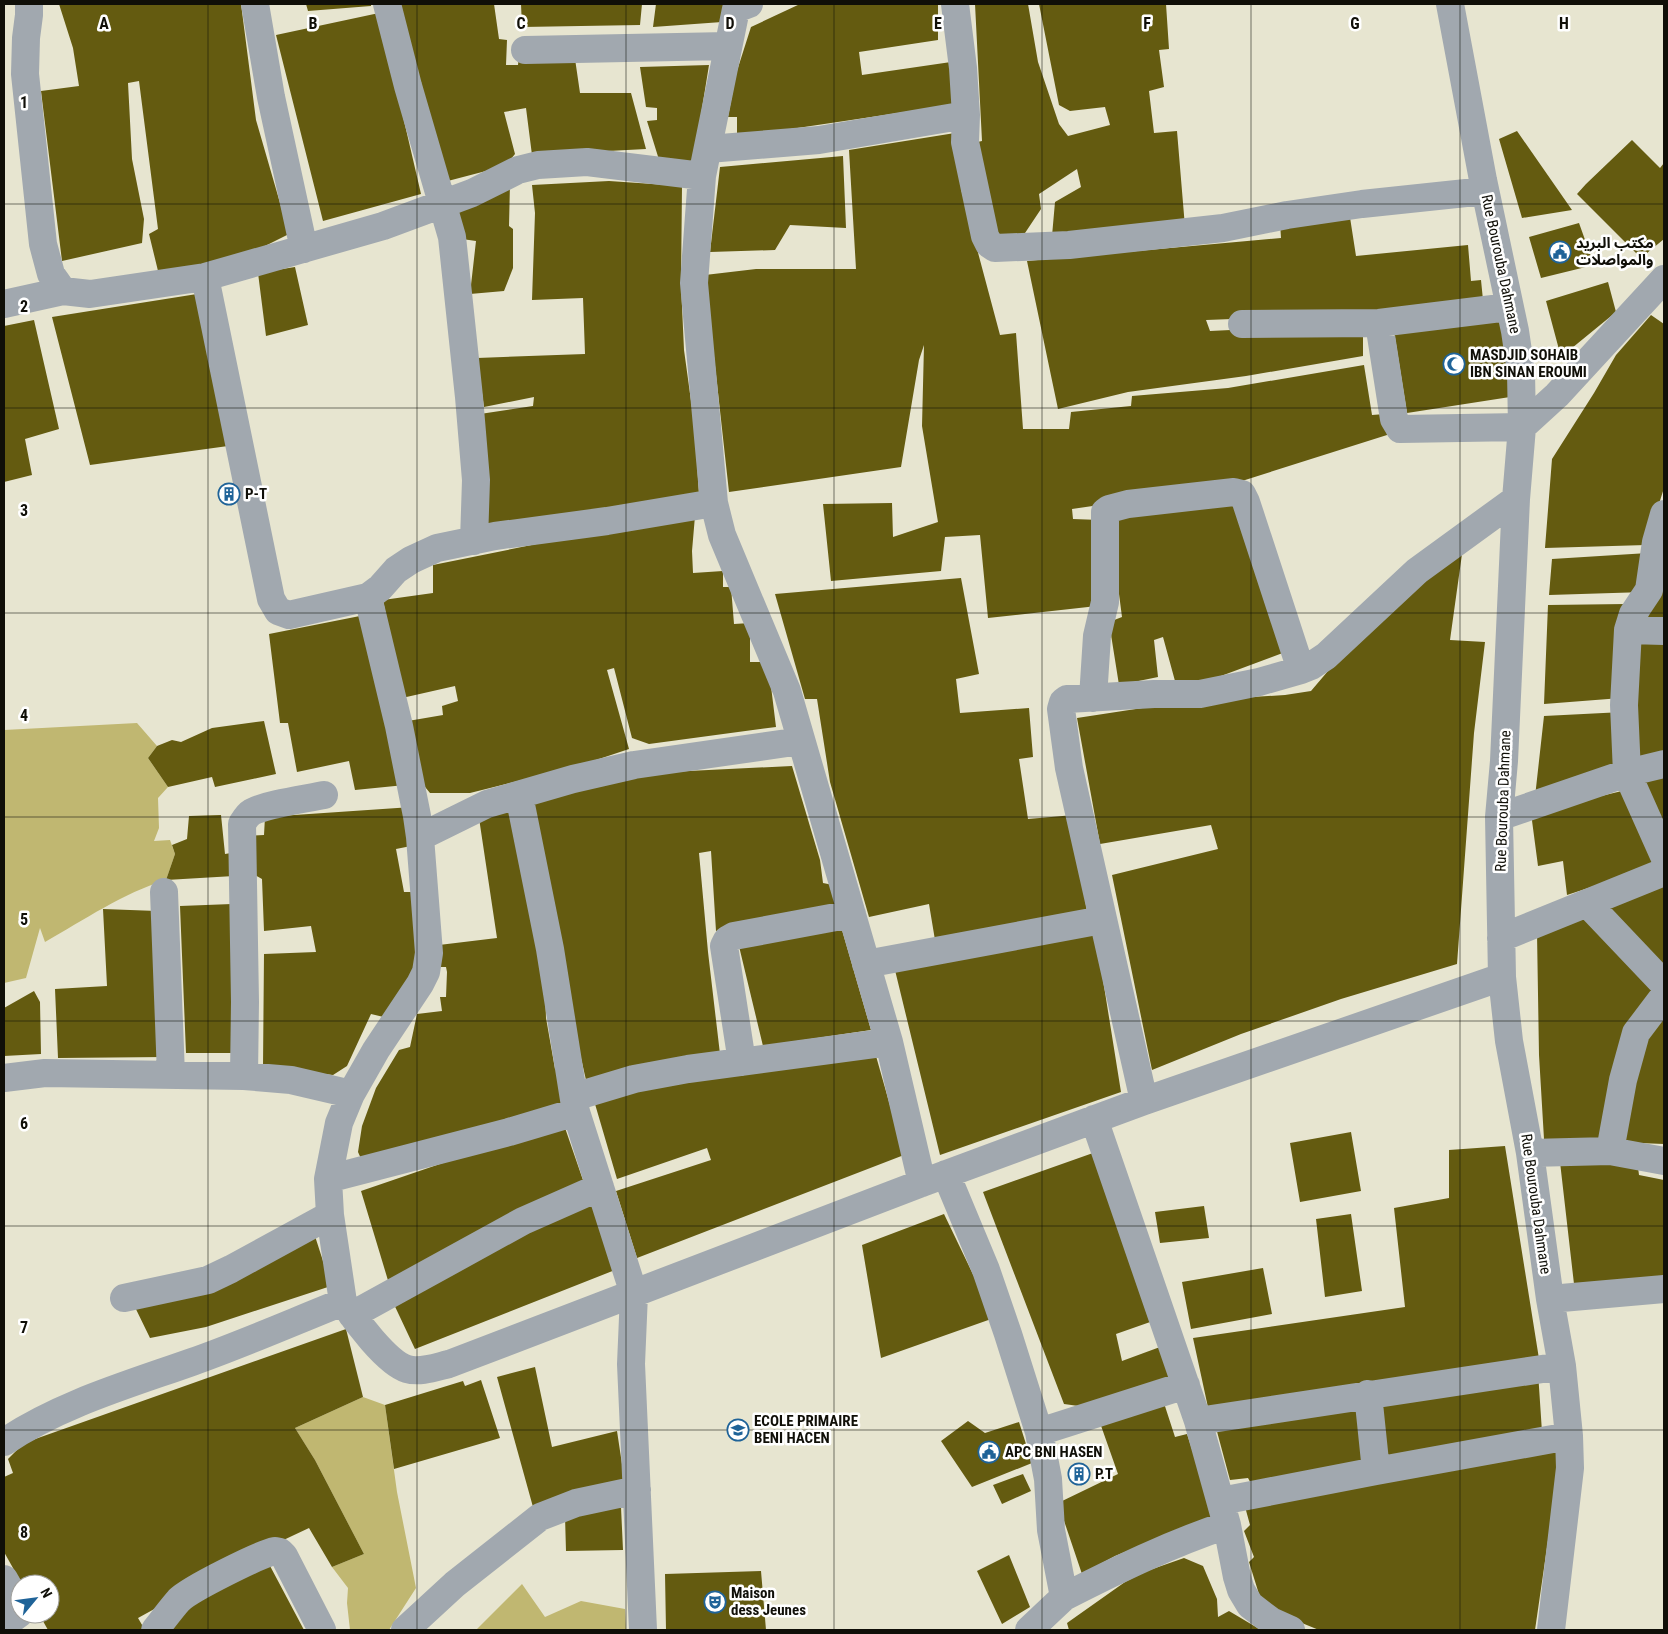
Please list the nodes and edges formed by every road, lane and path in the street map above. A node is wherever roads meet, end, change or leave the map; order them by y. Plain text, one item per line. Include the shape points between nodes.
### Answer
1 (29, 4) edge
2 (255, 4) edge
3 (387, 4) edge
4 (955, 4) edge
5 (1450, 4) edge
6 (741, 6) edge
7 (728, 46) junction
8 (525, 50) dead end
9 (966, 115) junction
10 (708, 149) junction
11 (702, 176) junction
12 (1486, 191) junction
13 (442, 203) junction
14 (304, 249) junction
15 (205, 277) junction
16 (1664, 278) edge
17 (63, 291) junction
18 (4, 304) edge
19 (1510, 307) junction
20 (1379, 323) junction
21 (1242, 324) dead end
22 (1522, 427) junction
23 (1516, 500) junction
24 (714, 503) junction
25 (1664, 514) edge
26 (474, 541) junction
27 (1660, 541) edge
28 (368, 597) junction
29 (1628, 630) junction
30 (1664, 631) edge
31 (1301, 670) junction
32 (1094, 698) junction
33 (801, 741) junction
34 (1664, 764) edge
35 (1627, 773) junction
36 (324, 795) dead end
37 (518, 795) junction
38 (1499, 816) junction
39 (420, 837) junction
40 (1664, 856) edge
41 (1664, 872) edge
42 (164, 892) dead end
43 (1586, 903) junction
44 (852, 914) junction
45 (1102, 920) junction
46 (1502, 938) junction
47 (866, 964) junction
48 (1502, 977) junction
49 (1664, 984) edge
50 (1664, 996) edge
51 (889, 1042) junction
52 (742, 1062) junction
53 (171, 1075) junction
54 (244, 1076) junction
55 (4, 1078) edge
56 (351, 1094) junction
57 (1144, 1101) junction
58 (575, 1104) junction
59 (1094, 1119) junction
60 (1610, 1151) junction
61 (1530, 1153) junction
62 (1664, 1161) edge
63 (328, 1179) junction
64 (934, 1179) junction
65 (600, 1186) junction
66 (330, 1215) junction
67 (1664, 1289) edge
68 (634, 1294) junction
69 (124, 1298) dead end
70 (1550, 1299) junction
71 (348, 1308) junction
72 (1562, 1366) junction
73 (1186, 1385) junction
74 (1368, 1394) junction
75 (1198, 1420) junction
76 (1039, 1432) junction
77 (1569, 1436) junction
78 (4, 1442) edge
79 (1376, 1471) junction
80 (637, 1490) junction
81 (1224, 1513) junction
82 (1056, 1613) edge
83 (1278, 1627) edge
84 (156, 1630) edge
85 (322, 1630) edge
86 (405, 1630) edge
87 (643, 1630) edge
88 (1029, 1630) edge
89 (1552, 1630) edge

1 - 17 street via 25,74 43,244 52,274
2 - 14 street
3 - 13 street
4 - 9 street
5 - 12 street, Rue Bourouba Dahmane
6 - 7 street
7 - 8 street
7 - 10 street
9 - 10 street via 819,140
9 - 12 street via 968,163 985,236 995,248 1069,245 1223,228 1286,215
10 - 11 street
11 - 13 street via 587,162 538,165 518,170 472,193
11 - 24 street via 694,283
12 - 19 street, Rue Bourouba Dahmane
13 - 14 street via 383,226
13 - 26 street via 452,237 469,397 476,480
14 - 15 street
15 - 17 street via 90,294
15 - 28 street via 270,599 278,611 289,615
16 - 22 street via 1557,395
17 - 18 street
19 - 20 street
19 - 22 street, Rue Bourouba Dahmane via 1521,372
20 - 21 street
20 - 22 street via 1394,419 1400,429
22 - 23 street, Rue Bourouba Dahmane
23 - 31 street via 1417,571 1326,656
23 - 38 street, Rue Bourouba Dahmane
24 - 26 street
24 - 33 street via 722,535 787,691
25 - 27 street
26 - 28 street via 437,548 411,560
27 - 29 street via 1649,590 1633,614
28 - 39 street
29 - 30 street
29 - 35 street via 1624,705
31 - 32 street via 1200,694
31 - 32 street via 1242,494 1234,492 1128,504 1104,512 1105,602 1098,636
32 - 45 street via 1067,699 1061,709 1069,768
33 - 37 street via 634,765
33 - 44 street
34 - 35 street
35 - 38 street
35 - 40 street
36 - 54 street via 262,808 252,812 242,824
37 - 39 street via 487,804
37 - 58 street via 550,949
38 - 46 street, Rue Bourouba Dahmane
39 - 56 street via 429,953 426,972
41 - 43 street
42 - 53 street
43 - 46 street
43 - 49 street
44 - 47 street
44 - 52 street via 727,940 724,946
45 - 47 street
45 - 57 street
46 - 48 street, Rue Bourouba Dahmane
47 - 51 street
48 - 57 street
48 - 61 street, Rue Bourouba Dahmane via 1509,1041
50 - 60 street via 1636,1033 1623,1080
51 - 52 street
51 - 64 street
52 - 58 street via 634,1079
53 - 54 street
53 - 55 street via 45,1073
54 - 56 street via 291,1080
56 - 63 street via 339,1123
57 - 59 street
58 - 63 street via 509,1132
58 - 65 street
59 - 64 street
59 - 73 street
60 - 61 street
60 - 62 street
61 - 70 street, Rue Bourouba Dahmane
63 - 66 street
64 - 68 street
64 - 76 street via 986,1270
65 - 68 street
65 - 71 street
66 - 69 street via 208,1280
66 - 71 street
67 - 70 street
68 - 71 street via 449,1364 424,1370 408,1370 394,1362
68 - 80 street via 631,1364
70 - 72 street, Rue Bourouba Dahmane
71 - 78 street via 70,1406 28,1426
72 - 74 street
72 - 77 street, Rue Bourouba Dahmane
73 - 75 street
73 - 76 street
74 - 75 street
74 - 79 street
75 - 81 street
76 - 82 street via 1048,1479
77 - 79 street
77 - 89 street, Rue Bourouba Dahmane via 1570,1468
79 - 81 street
80 - 86 street via 576,1503 540,1517 454,1584
80 - 87 street
81 - 82 street via 1191,1537 1135,1561
81 - 83 street via 1241,1590 1250,1605
82 - 88 street
84 - 85 street via 180,1599 191,1591 275,1551 284,1556

